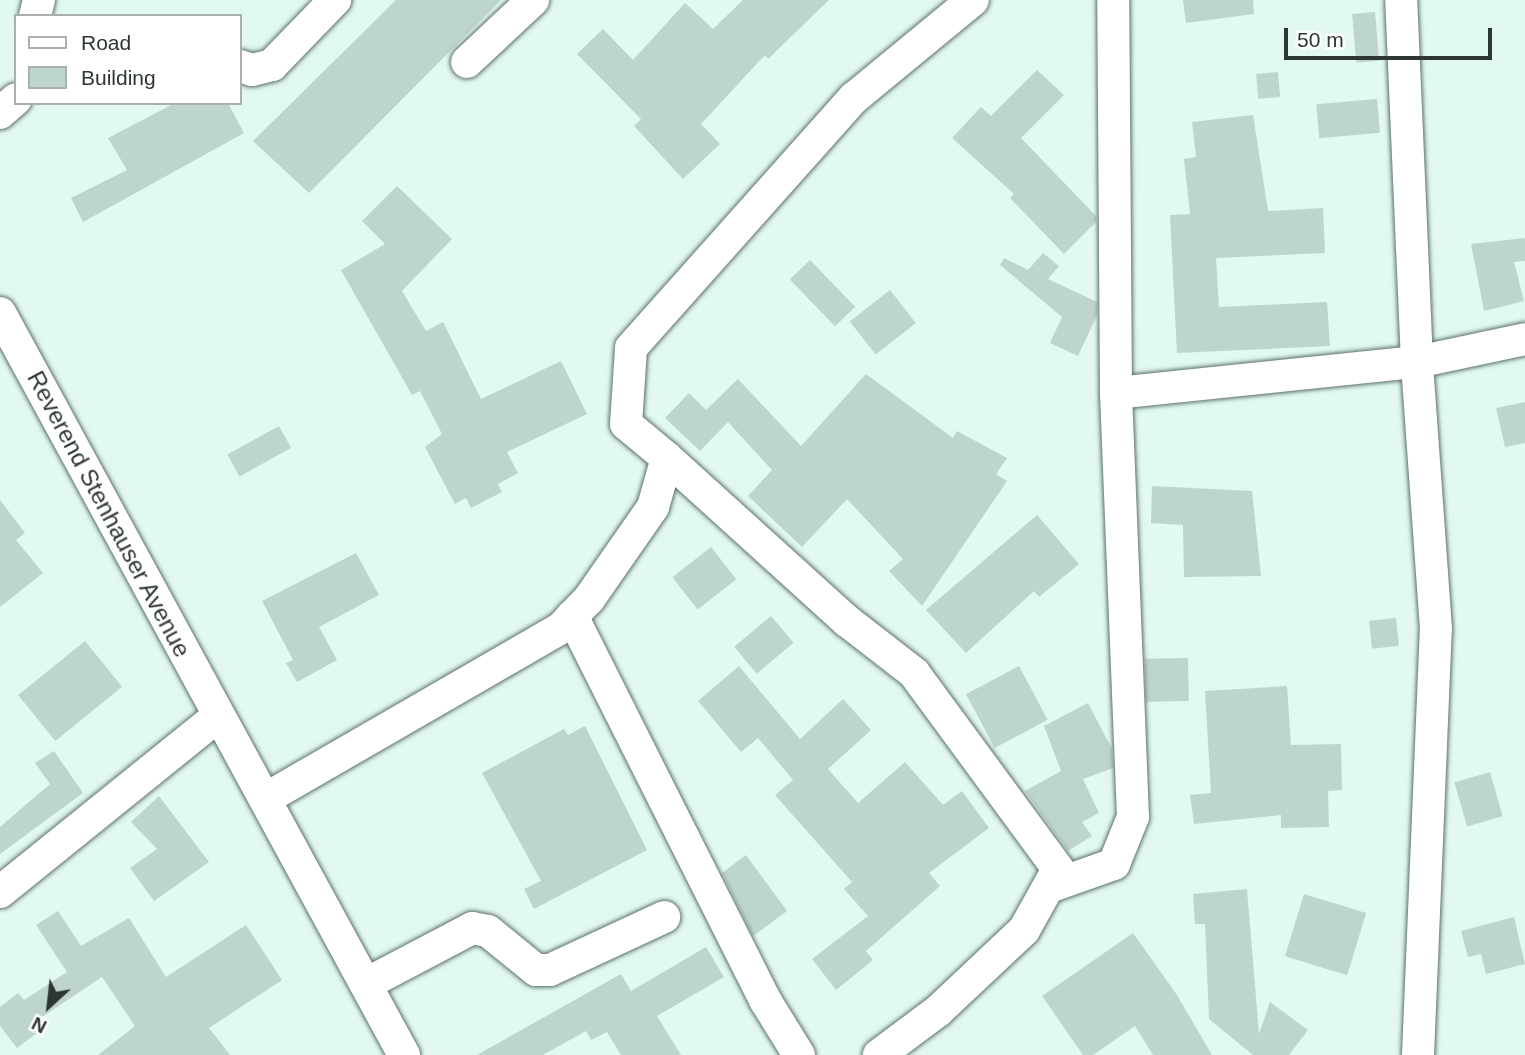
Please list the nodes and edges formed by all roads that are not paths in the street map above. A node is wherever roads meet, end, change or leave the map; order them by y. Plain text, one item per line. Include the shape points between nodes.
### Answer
1 (335, 0) edge
2 (533, 0) edge
3 (973, 0) edge
4 (1113, 0) edge
5 (1401, 0) edge
6 (467, 61) dead end
7 (242, 67) edge
8 (14, 101) edge
9 (0, 113) edge
10 (0, 313) edge
11 (1525, 339) edge
12 (1417, 362) junction
13 (1116, 393) junction
14 (667, 458) junction
15 (572, 616) junction
16 (218, 716) junction
17 (265, 799) junction
18 (1052, 886) junction
19 (2, 887) edge
20 (664, 917) dead end
21 (366, 984) junction
22 (404, 1055) edge
23 (799, 1055) edge
24 (879, 1055) edge
25 (1418, 1055) edge

1 - 7 street via 272,65 252,71
2 - 6 street
3 - 14 street via 854,97 631,348 626,424
4 - 13 street
5 - 12 street
8 - 9 street
10 - 16 street, Reverend Stenhauser Avenue
11 - 12 street
12 - 13 street
12 - 25 street via 1436,629
13 - 18 street via 1133,817 1114,864
14 - 15 street via 653,507 629,549
14 - 18 street via 847,621 915,673 1058,869
15 - 17 street
15 - 23 street via 760,991
16 - 17 street, Reverend Stenhauser Avenue
16 - 19 street
17 - 21 street, Reverend Stenhauser Avenue
18 - 24 street via 1024,930 976,978
20 - 21 street via 550,970 536,970 488,930 472,928
21 - 22 street, Reverend Stenhauser Avenue

